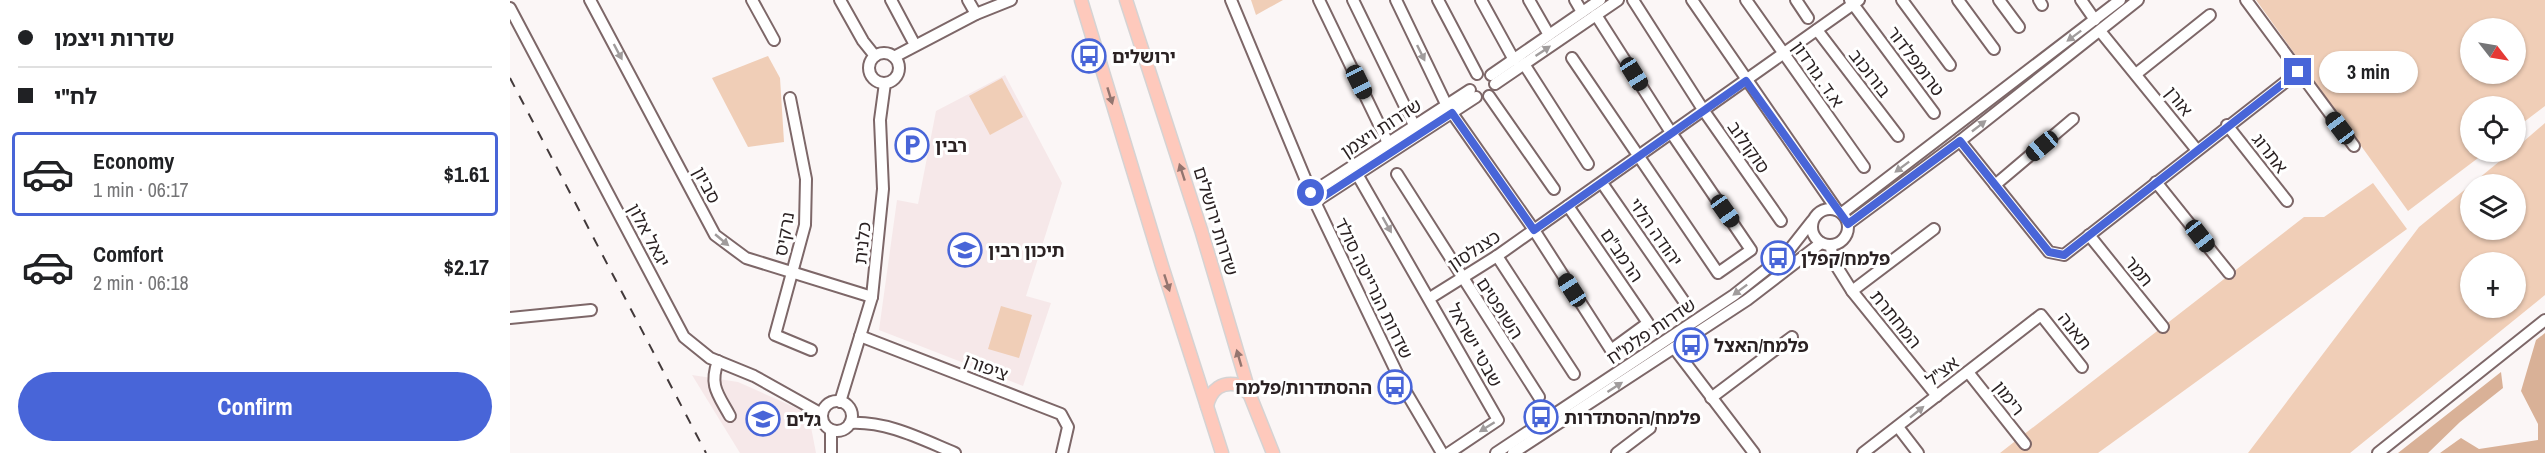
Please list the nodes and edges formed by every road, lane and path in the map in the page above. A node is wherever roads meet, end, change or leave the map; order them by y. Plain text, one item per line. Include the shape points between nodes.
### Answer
1 (590, 0) edge
2 (752, 0) edge
3 (840, 0) edge
4 (891, 0) edge
5 (968, 0) edge
6 (1011, 0) edge
7 (1081, 0) edge
8 (1126, 0) edge
9 (1231, 0) edge
10 (1319, 0) edge
11 (1353, 0) edge
12 (1396, 0) edge
13 (1438, 0) edge
14 (1481, 0) edge
15 (1529, 0) edge
16 (1575, 0) edge
17 (1600, 0) edge
18 (1618, 0) edge
19 (1633, 0) edge
20 (1692, 0) edge
21 (1746, 0) edge
22 (1796, 0) edge
23 (1902, 0) edge
24 (1958, 0) edge
25 (1999, 0) edge
26 (2081, 0) edge
27 (2120, 0) edge
28 (2138, 0) edge
29 (2246, 0) edge
30 (1854, 1) edge
31 (510, 8) edge
32 (1582, 12) junction
33 (976, 14) junction
34 (1596, 15) junction
35 (2210, 15) dead end
36 (1808, 18) dead end
37 (2095, 20) junction
38 (2019, 27) dead end
39 (1817, 30) junction
40 (2100, 31) junction
41 (1549, 35) junction
42 (774, 40) dead end
43 (915, 45) junction
44 (1994, 49) dead end
45 (1783, 54) junction
46 (875, 56) junction
47 (894, 57) junction
48 (1572, 58) dead end
49 (1514, 60) junction
50 (1524, 64) junction
51 (1950, 64) dead end
52 (2298, 72) junction
53 (1477, 74) junction
54 (2136, 74) junction
55 (1493, 80) junction
56 (1746, 81) junction
57 (885, 83) junction
58 (1473, 94) junction
59 (1489, 96) junction
60 (790, 98) dead end
61 (1449, 109) junction
62 (1704, 111) junction
63 (1935, 113) dead end
64 (2073, 119) dead end
65 (1414, 125) junction
66 (2227, 125) junction
67 (1672, 134) junction
68 (1898, 136) dead end
69 (1960, 141) junction
70 (1388, 143) junction
71 (2354, 146) dead end
72 (2196, 149) junction
73 (1637, 158) junction
74 (1588, 164) dead end
75 (1864, 167) dead end
76 (1357, 174) junction
77 (1397, 174) dead end
78 (2156, 182) junction
79 (1602, 183) junction
80 (1995, 185) junction
81 (1554, 189) dead end
82 (1313, 198) junction
83 (2287, 201) dead end
84 (1568, 206) junction
85 (1839, 211) junction
86 (1781, 221) dead end
87 (1812, 221) junction
88 (1848, 224) junction
89 (1534, 230) junction
90 (1934, 230) dead end
91 (2089, 235) junction
92 (1826, 244) junction
93 (1497, 256) junction
94 (793, 272) junction
95 (2229, 273) dead end
96 (1461, 279) junction
97 (1851, 291) junction
98 (872, 297) junction
99 (1430, 298) junction
100 (1683, 300) dead end
101 (591, 310) dead end
102 (2041, 315) joint
103 (510, 318) edge
104 (2545, 320) edge
105 (2163, 327) dead end
106 (860, 336) junction
107 (1792, 337) dead end
108 (1674, 348) junction
109 (811, 350) dead end
110 (718, 361) junction
111 (2082, 367) dead end
112 (1968, 372) junction
113 (1574, 374) dead end
114 (1937, 396) junction
115 (1539, 397) dead end
116 (1251, 398) junction
117 (1711, 398) junction
118 (840, 402) junction
119 (1207, 406) junction
120 (822, 414) junction
121 (730, 416) dead end
122 (850, 423) junction
123 (1898, 427) junction
124 (1650, 428) dead end
125 (831, 430) junction
126 (2025, 444) dead end
127 (1443, 452) edge
128 (831, 453) edge
129 (955, 453) edge
130 (1062, 453) edge
131 (1222, 453) edge
132 (1273, 453) edge
133 (1496, 453) edge
134 (1513, 453) edge
135 (1617, 453) edge
136 (1754, 453) edge
137 (1863, 453) edge
138 (1918, 453) edge
139 (2378, 453) edge

1 -> 94 street, סביון via 715,235 746,258
2 - 42 street
3 - 46 street
4 - 43 street
5 - 33 street
6 - 33 street
7 -> 119 main road
116 -> 8 main road, שדרות ירושלים
9 - 82 street, שדרות הנרייטה סולד
10 - 70 street
11 - 65 street
12 -> 61 street
13 - 53 street
14 - 49 street
15 - 41 street
16 - 32 street
17 - 32 street
18 - 34 street
19 - 62 street, סוקולוב
20 - 56 street
21 - 45 street, א.ד. גורדון
22 - 36 street
23 - 51 street
24 - 44 street
25 - 38 street
26 - 37 street
27 - 37 street
28 - 40 street
29 - 52 street
30 - 39 street, כצנלסון
30 - 63 street, טרומפלדור
31 - 110 street, יגאל אלון via 684,337
32 - 41 street
33 - 43 street
50 -> 34 street
34 - 67 street
35 - 54 street
37 -> 85 street
39 - 45 street, כצנלסון
39 - 68 street, בורוכוב
40 - 54 street, אורן
69 -> 40 street
41 - 49 street
43 - 47 street
45 - 56 street, כצנלסון
45 - 75 street, א.ד. גורדון
46 - 47 street via 885,53
46 - 57 street via 870,73
47 - 57 street via 899,70 894,79
48 - 73 street
49 - 55 street
50 - 55 street
50 - 74 street
52 - 66 street
52 - 71 street
53 - 55 street
53 - 58 street via 1471,79
54 - 72 street, אורן
55 - 59 street
56 - 62 street, כצנלסון
56 - 85 street
57 - 98 street, כלנית via 880,120 884,189
58 - 59 street
58 - 61 street, שדרות ויצמן
59 - 81 street
60 - 94 street, נרקיס via 806,179 805,225
61 - 65 street, שדרות ויצמן
61 - 76 street, שדרות ויצמן
61 - 89 street
62 - 67 street, כצנלסון
62 - 86 street, סוקולוב
64 - 80 street
65 - 70 street, שדרות ויצמן
66 - 72 street
66 - 83 street, אתרוג
67 - 73 street, כצנלסון
67 - 73 street via 1751,250 1718,273
69 - 80 street
69 - 88 street
70 - 82 street, שדרות ויצמן
72 - 78 street
73 - 79 street, כצנלסון
76 - 82 street, שדרות ויצמן
76 -> 99 street, שבטי ישראל
77 - 96 street, השופטים
78 - 91 street
78 - 95 street
79 - 84 street, כצנלסון
79 - 100 street, יהודה הלוי
80 - 91 street via 2049,252 2064,255
82 - 127 street, שדרות הנרייטה סולד via 1406,392
84 - 89 street, כצנלסון
84 - 89 street, הרמב"ם via 1648,323 1611,350
85 - 87 street via 1820,211
85 - 88 street
87 - 92 street via 1812,233
87 -> 133 street, שדרות פלמ"ח via 1786,254 1734,295
88 - 92 street via 1846,236
89 - 93 street, כצנלסון
90 - 97 street, המחתרת
91 - 105 street, תמר
92 - 97 street, המחתרת
92 - 108 street, שדרות פלמ"ח
93 - 96 street, כצנלסון
93 - 113 street
94 - 98 street, סביון
94 - 109 street, נרקיס via 775,335
96 - 99 street, כצנלסון
96 - 115 street, השופטים
97 - 114 street, המחתרת
98 - 106 street, כלנית
99 -> 127 street, שבטי ישראל via 1498,420
101 - 103 street
102 - 111 street, תאנה
102 - 112 street, אצ"ל
104 - 139 street
106 - 118 street, כלנית
106 - 130 street, ציפורן via 1061,414 1068,427
107 - 117 street
108 - 117 street
134 -> 108 street, שדרות פלמ"ח
110 - 120 street, יגאל אלון
110 - 121 street via 714,388
112 - 114 street, אצ"ל
112 - 126 street, רימון
123 -> 114 street, אצ"ל
116 - 119 main road via 1239,385 1225,384 1213,392
116 - 132 main road, שדרות ירושלים
117 - 136 street
118 - 120 street via 827,405
118 - 122 street via 851,411
119 - 131 main road
120 - 125 street
122 - 125 street via 841,430
122 - 129 street via 881,424
123 - 137 street, אצ"ל
123 - 138 street
124 - 135 street
125 - 128 street

